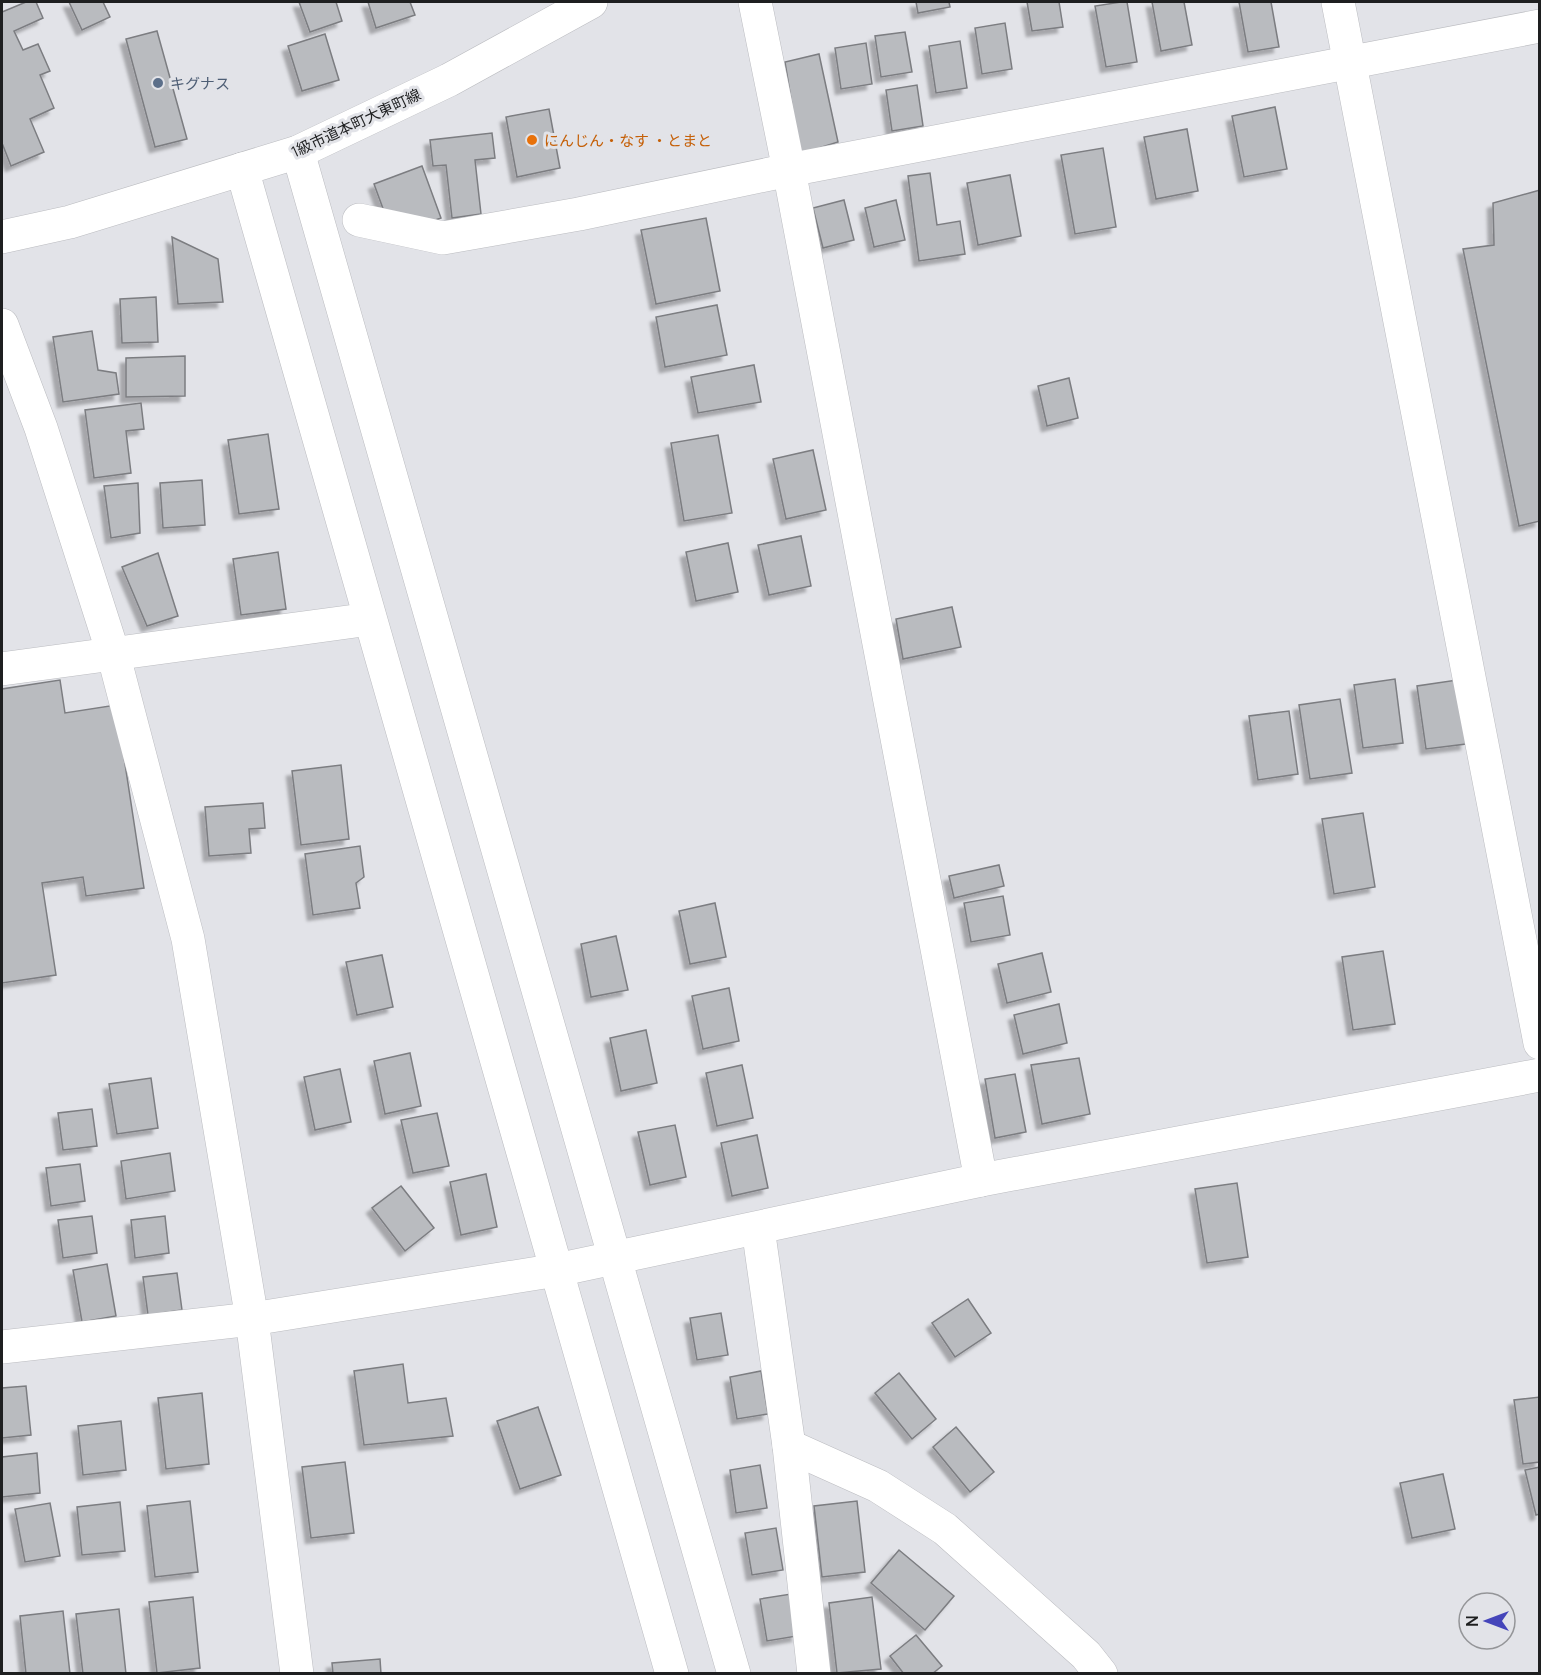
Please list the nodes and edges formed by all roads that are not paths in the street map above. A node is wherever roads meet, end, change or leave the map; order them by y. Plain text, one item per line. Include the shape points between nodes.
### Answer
1 (755, 2) edge
2 (1338, 2) edge
3 (575, 6) edge
4 (1539, 26) edge
5 (1349, 62) junction
6 (298, 152) junction
7 (242, 169) junction
8 (789, 170) junction
9 (359, 219) dead end
10 (2, 237) edge
11 (2, 325) edge
12 (370, 619) junction
13 (113, 653) junction
14 (2, 669) edge
15 (1539, 1043) edge
16 (1539, 1075) edge
17 (981, 1180) junction
18 (758, 1228) junction
19 (615, 1258) junction
20 (557, 1270) junction
21 (252, 1319) junction
22 (2, 1347) edge
23 (789, 1446) junction
24 (297, 1674) edge
25 (672, 1674) edge
26 (735, 1674) edge
27 (814, 1674) edge
28 (1101, 1674) edge

1 - 8 street
2 - 5 street
3 - 6 street, 1級市道本町大東町線 via 449,80
4 - 5 street
5 - 8 street
5 - 15 street
6 - 7 street, 1級市道本町大東町線
6 - 19 street
7 - 10 street, 1級市道本町大東町線 via 70,222
7 - 12 street
8 - 9 street via 443,238
8 - 17 street
11 - 13 street via 41,428
12 - 13 street
12 - 20 street
13 - 14 street
13 - 21 street via 188,939
16 - 17 street
17 - 18 street
18 - 19 street
18 - 23 street
19 - 20 street
19 - 26 street
20 - 21 street
20 - 25 street
21 - 22 street
21 - 24 street
23 - 27 street
23 - 28 street via 878,1486 945,1529 1077,1647

